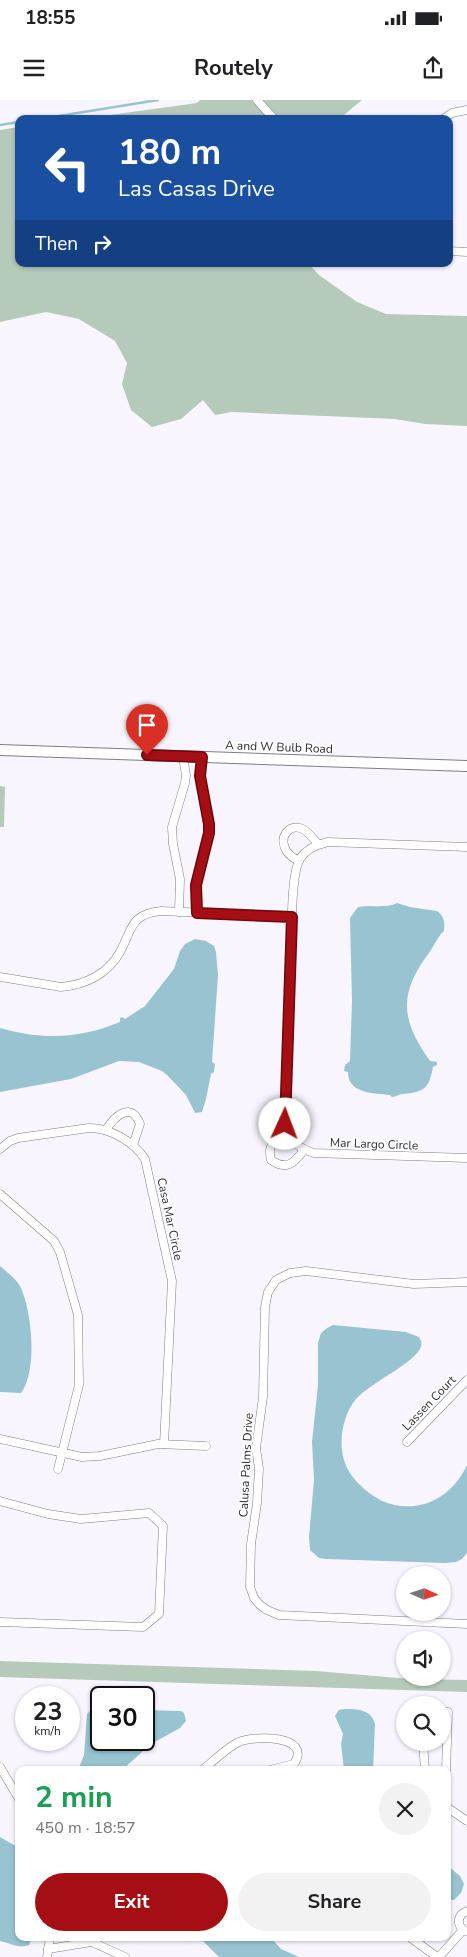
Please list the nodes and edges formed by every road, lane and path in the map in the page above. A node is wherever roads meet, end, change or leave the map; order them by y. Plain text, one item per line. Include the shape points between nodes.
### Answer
1 (257, 100) edge
2 (467, 110) edge
3 (270, 115) edge
4 (449, 115) edge
5 (453, 251) edge
6 (467, 252) edge
7 (0, 750) edge
8 (184, 757) junction
9 (202, 757) junction
10 (467, 766) edge
11 (318, 844) junction
12 (467, 847) edge
13 (299, 861) junction
14 (179, 912) junction
15 (197, 913) junction
16 (292, 917) junction
17 (0, 977) edge
18 (106, 1130) junction
19 (287, 1132) junction
20 (133, 1145) junction
21 (0, 1148) edge
22 (304, 1150) junction
23 (467, 1158) edge
24 (0, 1194) edge
25 (467, 1282) edge
26 (467, 1380) edge
27 (0, 1440) edge
28 (407, 1442) dead end
29 (164, 1444) junction
30 (206, 1446) dead end
31 (62, 1453) junction
32 (58, 1469) dead end
33 (0, 1501) edge
34 (0, 1622) edge
35 (467, 1624) edge
36 (424, 1751) edge
37 (447, 1751) edge
38 (207, 1766) edge
39 (290, 1766) edge
40 (425, 1766) edge
41 (446, 1766) edge
42 (0, 1768) edge
43 (15, 1792) edge
44 (451, 1810) edge
45 (467, 1822) edge
46 (467, 1911) edge
47 (465, 1931) edge
48 (415, 1941) edge
49 (91, 1942) joint
50 (48, 1953) edge
51 (125, 1957) edge
52 (438, 1957) edge

1 - 3 street
2 - 4 street
5 - 6 street
7 - 8 street, A and W Bulb Road
8 - 9 street, A and W Bulb Road
8 - 14 street via 185,783 172,827 180,879
9 - 10 street, A and W Bulb Road
9 - 15 street via 200,776 209,833 196,885
11 - 12 street
11 - 13 street
11 - 13 street via 301,828 292,828 285,833 285,850
13 - 16 street
14 - 15 street
14 - 17 street via 160,911 136,920 110,966 80,984 52,986
15 - 16 street
16 - 19 street
18 - 20 street, Casa Mar Circle
18 - 20 street via 116,1116 132,1114 140,1124
18 - 21 street, Casa Mar Circle via 89,1128 27,1137 10,1141
19 - 22 street via 291,1140
19 - 22 street via 272,1144 269,1151 271,1160 279,1165 288,1165
20 - 29 street, Casa Mar Circle via 148,1169 172,1281
22 - 23 street, Mar Largo Circle via 314,1153
24 - 31 street via 54,1241 78,1315 79,1385
25 - 35 street, Calusa Palms Drive via 414,1284 306,1271 290,1272 276,1280 268,1292 265,1307 263,1397 256,1448 259,1470 250,1587 260,1605 278,1614
26 - 28 street, Lassen Court
27 - 31 street
29 - 30 street
29 - 31 street via 90,1457
31 - 32 street
33 - 34 street via 81,1519 149,1512 163,1526 159,1614 143,1627
36 - 40 street
37 - 41 street
38 - 39 street via 238,1742 251,1738 282,1739 296,1747 298,1758
42 - 43 street
44 - 45 street
46 - 47 street via 459,1924
47 - 52 street
48 - 52 street
49 - 50 street
49 - 51 street

